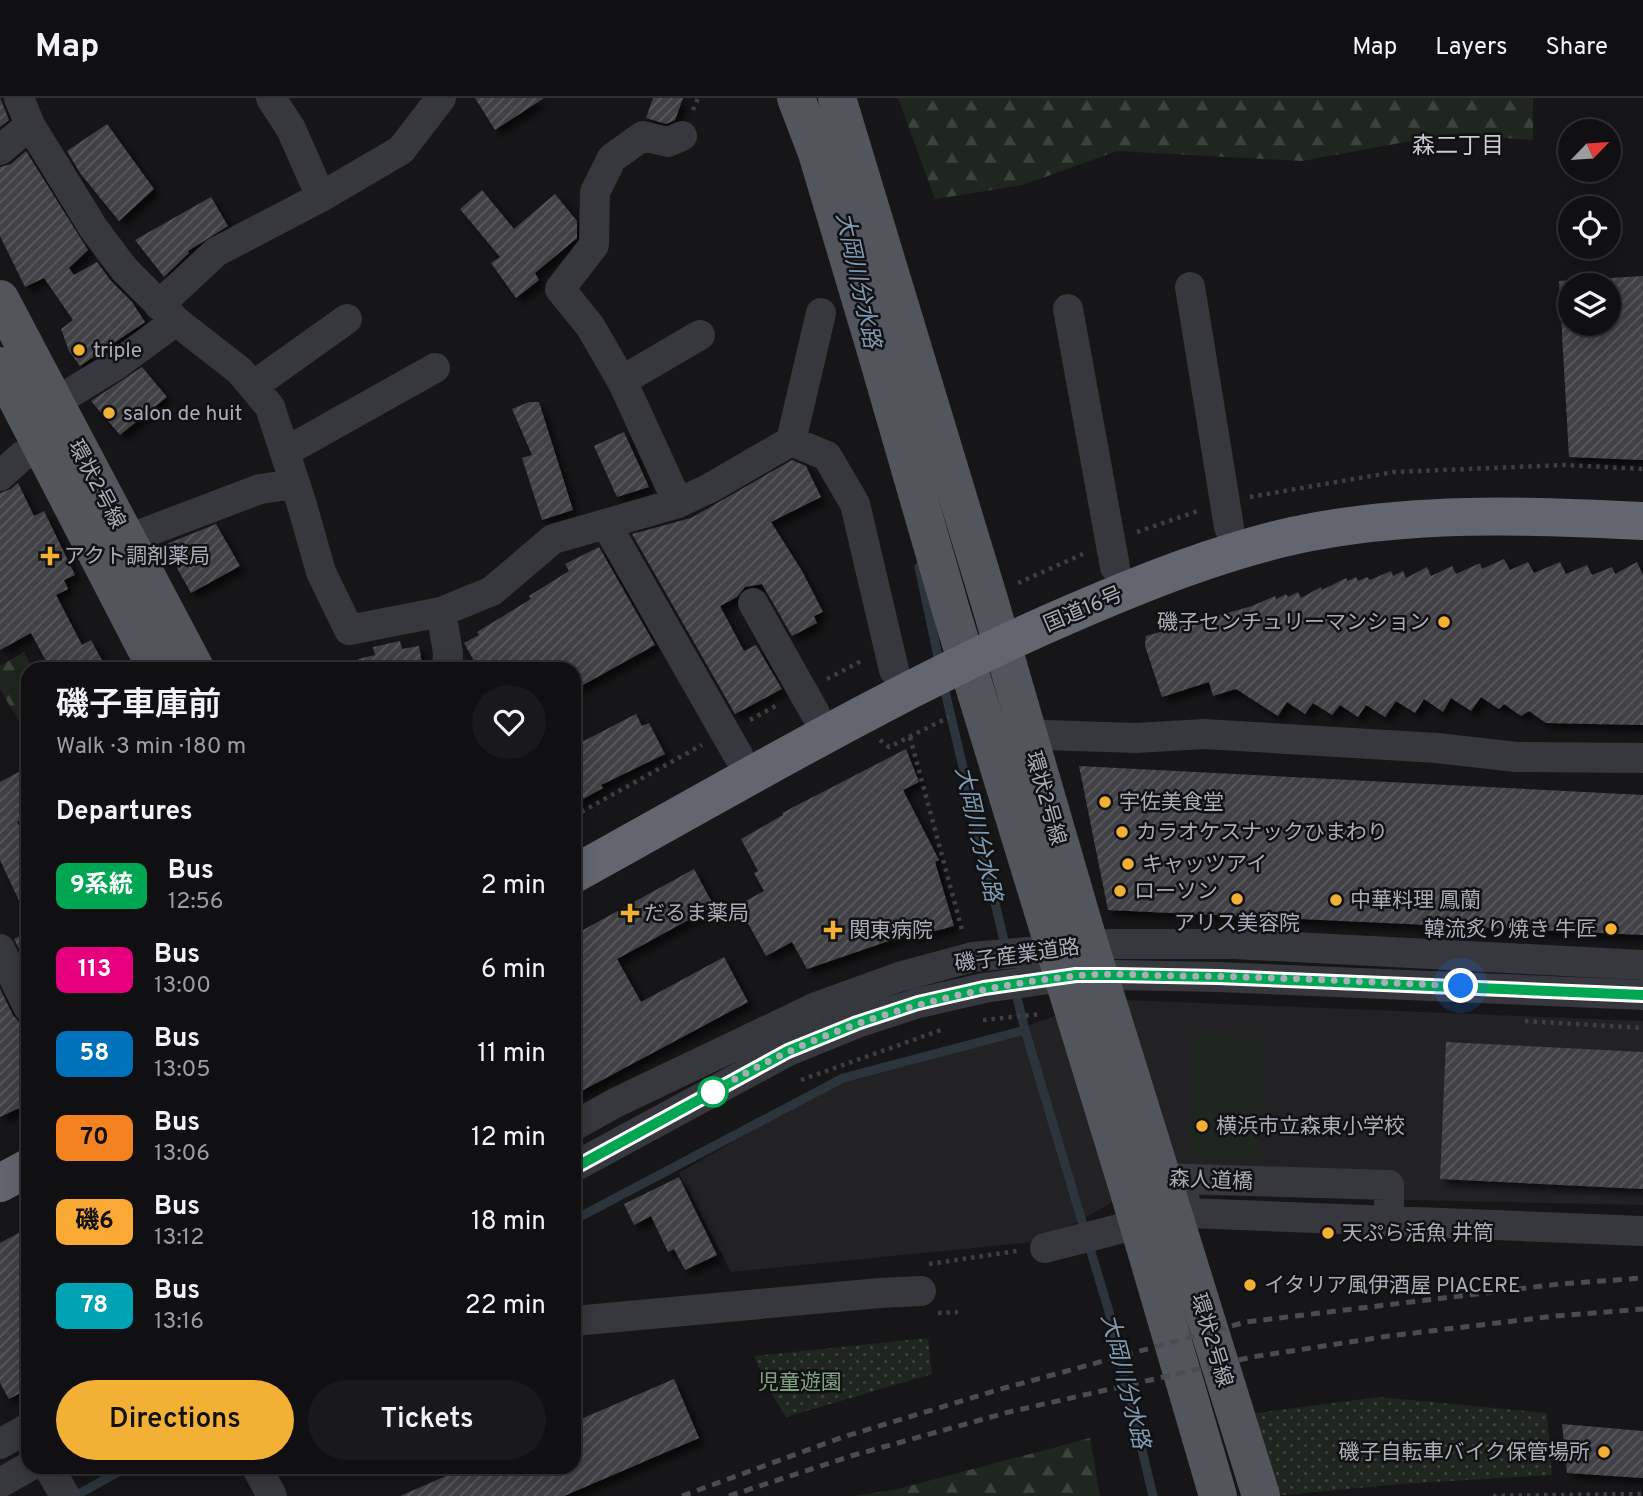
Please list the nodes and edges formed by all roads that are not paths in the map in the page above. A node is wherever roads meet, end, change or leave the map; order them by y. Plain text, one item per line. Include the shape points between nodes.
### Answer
1 (271, 98) edge
2 (441, 98) edge
3 (796, 98) edge
4 (837, 98) edge
5 (25, 111) edge
6 (682, 136) dead end
7 (0, 150) edge
8 (321, 197) junction
9 (1190, 287) dead end
10 (0, 299) edge
11 (1068, 309) dead end
12 (168, 313) junction
13 (821, 313) dead end
14 (347, 319) dead end
15 (700, 335) dead end
16 (0, 366) edge
17 (435, 368) dead end
18 (623, 383) junction
19 (253, 386) junction
20 (54, 403) junction
21 (791, 441) junction
22 (42, 449) junction
23 (285, 452) junction
24 (0, 477) edge
25 (295, 484) junction
26 (1643, 496) edge
27 (678, 503) junction
28 (1643, 521) edge
29 (606, 524) junction
30 (1229, 527) junction
31 (128, 539) junction
32 (1115, 567) junction
33 (753, 603) dead end
34 (441, 612) junction
35 (1014, 625) junction
36 (153, 662) edge
37 (192, 662) edge
38 (447, 662) edge
39 (894, 670) junction
40 (815, 713) junction
41 (1045, 735) junction
42 (738, 755) junction
43 (1643, 758) edge
44 (581, 842) edge
45 (581, 869) edge
46 (1111, 944) junction
47 (0, 949) edge
48 (1643, 965) edge
49 (1410, 969) junction
50 (1116, 975) junction
51 (21, 992) edge
52 (1643, 995) edge
53 (581, 1122) edge
54 (21, 1144) edge
55 (0, 1155) edge
56 (581, 1163) edge
57 (21, 1172) edge
58 (0, 1183) edge
59 (1389, 1221) junction
60 (1643, 1231) edge
61 (1045, 1248) road end
62 (921, 1291) road end
63 (581, 1320) edge
64 (21, 1432) edge
65 (0, 1444) edge
66 (21, 1471) edge
67 (53, 1474) edge
68 (261, 1474) edge
69 (0, 1483) edge
70 (65, 1496) edge
71 (272, 1496) edge
72 (1218, 1496) edge
73 (1261, 1496) edge

1 - 8 street via 291,129
2 - 8 street via 401,150
3 - 72 main road, 環状2号線 via 869,325
4 - 73 main road, 環状2号線 via 1090,946
5 - 7 street
5 - 12 street via 94,229 124,269
6 - 18 street via 668,142 643,136 612,158 596,192 594,245 560,289 590,326
8 - 12 street via 216,252
9 - 30 street
10 - 20 main road, 環状2号線
11 - 32 street
12 - 19 street via 240,370
12 - 20 street via 116,365
13 - 21 street
14 - 19 street
15 - 18 street
16 - 22 main road, 環状2号線
17 - 23 street
18 - 27 street
19 - 23 street via 270,407
20 - 31 main road, 環状2号線
21 - 27 street
21 - 39 street via 827,456 855,504
22 - 24 street via 22,456
22 - 36 main road, 環状2号線
23 - 25 street
25 - 31 street via 260,489
25 - 34 street via 321,572 349,630
26 - 30 highway, 国道16号 via 1541,491 1362,499
27 - 29 street
28 - 35 highway, 国道16号 via 1541,516 1365,524 1248,547
29 - 34 street via 553,539 492,592
29 - 42 street
30 - 32 highway, 国道16号
31 - 37 main road, 環状2号線
32 - 35 highway, 国道16号
33 - 40 street
34 - 38 street
35 - 39 highway, 国道16号
35 - 41 street
35 - 45 highway, 国道16号 via 905,692
39 - 40 highway, 国道16号
40 - 42 highway, 国道16号
41 - 43 street via 1136,738 1204,734 1516,757
41 - 46 street
42 - 44 highway, 国道16号
46 - 49 street, 磯子産業道路 via 1234,944
46 - 53 street, 磯子産業道路 via 968,947 816,1007
47 - 51 street
48 - 49 street, 磯子産業道路
49 - 50 street, 磯子産業道路
49 - 52 street, 磯子産業道路
50 - 56 street, 磯子産業道路 via 1076,975 984,988 857,1023 788,1051
50 - 59 street via 1122,1007 1189,1213
54 - 55 highway
57 - 58 highway
59 - 60 street
59 - 61 street, 森人道橋 via 1389,1185 1147,1177 1146,1222
62 - 63 street
64 - 65 street
66 - 69 street
67 - 70 street
68 - 71 street

